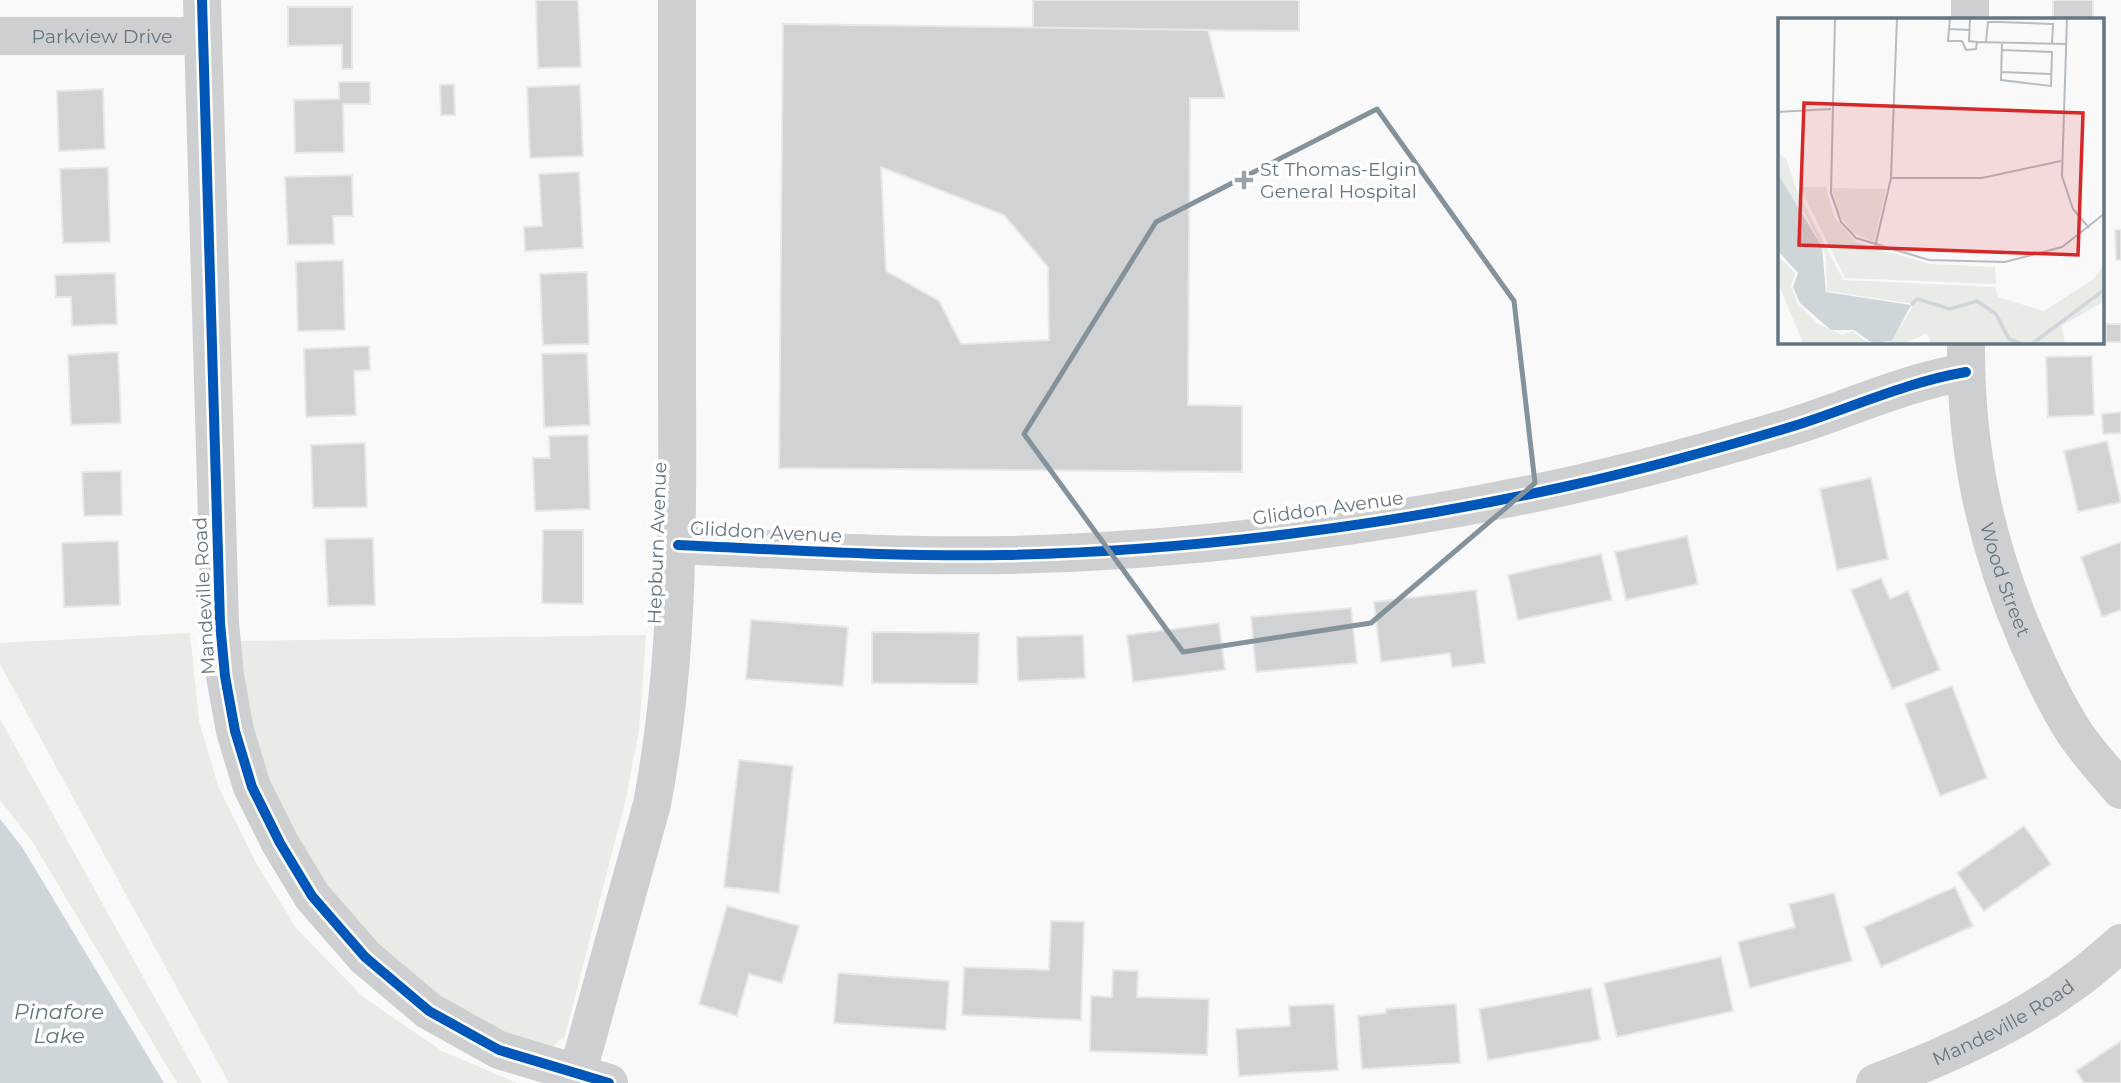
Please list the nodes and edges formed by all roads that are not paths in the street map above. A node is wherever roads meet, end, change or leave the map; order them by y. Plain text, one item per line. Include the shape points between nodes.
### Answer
1 (677, 0) edge
2 (1970, 0) edge
3 (202, 18) edge
4 (1970, 18) edge
5 (0, 36) edge
6 (1966, 357) edge
7 (678, 545) junction
8 (2121, 790) edge
9 (2121, 943) edge
10 (593, 1079) edge
11 (1875, 1083) edge

1 - 7 street, Hepburn Avenue
2 - 4 street
3 - 5 street, Parkview Drive
3 - 10 street, Mandeville Road via 220,623 235,731 252,787 312,896 365,957 429,1011 487,1044
6 - 7 street, Gliddon Avenue via 1910,384 1799,424 1686,457 1513,497 1375,521 1211,542 1007,555 888,555
6 - 8 street, Wood Street via 1977,487 2004,584 2068,722
7 - 10 street, Hepburn Avenue via 661,758
9 - 11 street, Mandeville Road via 2071,985 1998,1028

